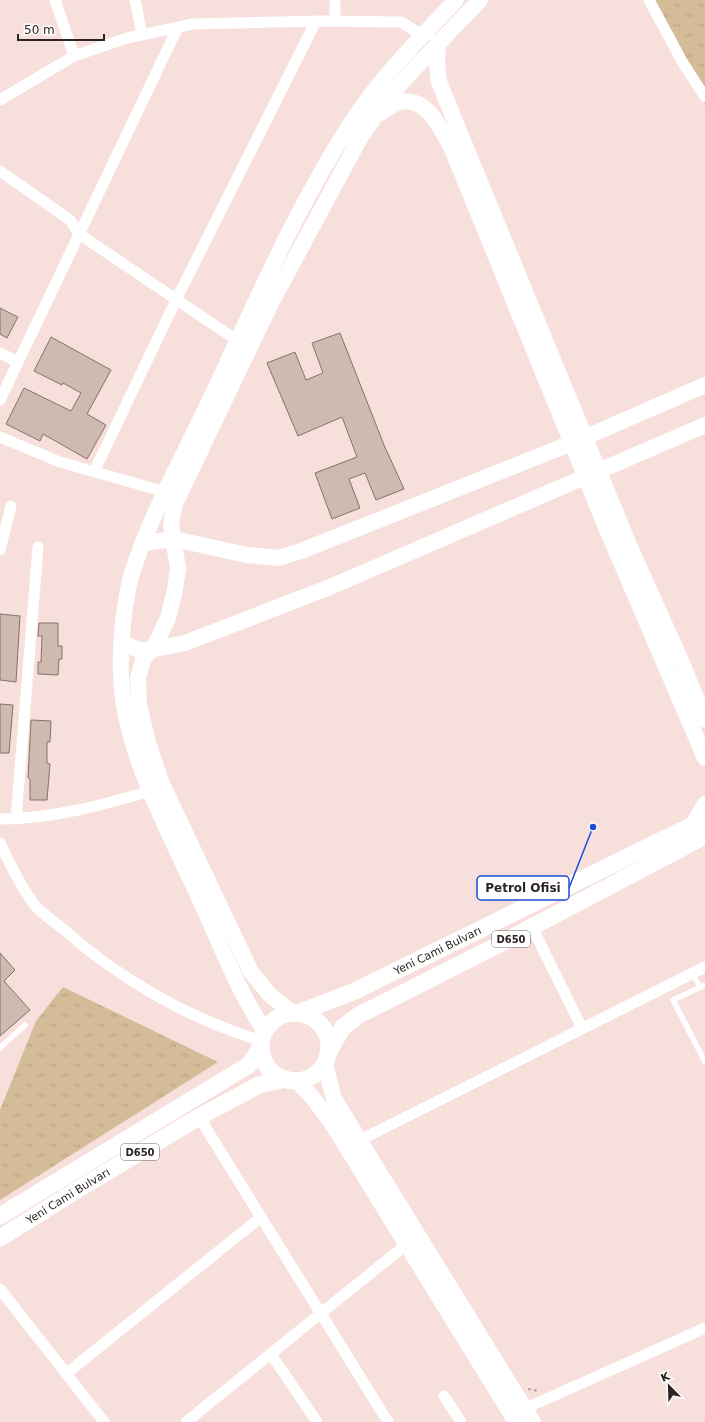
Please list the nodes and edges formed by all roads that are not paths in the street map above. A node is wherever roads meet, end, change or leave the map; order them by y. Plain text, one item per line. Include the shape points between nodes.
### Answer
1 (55, 0) edge
2 (135, 0) edge
3 (335, 0) edge
4 (456, 0) edge
5 (480, 0) edge
6 (649, 0) edge
7 (316, 21) junction
8 (335, 21) junction
9 (178, 27) junction
10 (142, 35) junction
11 (422, 35) junction
12 (438, 42) junction
13 (74, 56) junction
14 (705, 98) edge
15 (0, 100) edge
16 (376, 116) junction
17 (0, 171) edge
18 (79, 234) junction
19 (176, 300) junction
20 (238, 341) junction
21 (0, 353) edge
22 (18, 362) junction
23 (705, 384) edge
24 (0, 400) edge
25 (705, 425) edge
26 (0, 437) edge
27 (578, 440) junction
28 (94, 472) junction
29 (592, 473) junction
30 (166, 492) junction
31 (11, 506) dead end
32 (174, 539) junction
33 (143, 543) junction
34 (38, 547) dead end
35 (0, 550) edge
36 (122, 643) junction
37 (150, 650) junction
38 (705, 720) edge
39 (705, 758) edge
40 (151, 791) junction
41 (705, 804) edge
42 (0, 819) edge
43 (16, 819) junction
44 (701, 826) edge
45 (0, 843) edge
46 (532, 927) junction
47 (705, 966) edge
48 (692, 973) junction
49 (703, 986) edge
50 (296, 1014) junction
51 (25, 1025) dead end
52 (582, 1028) junction
53 (263, 1040) junction
54 (0, 1048) edge
55 (327, 1058) junction
56 (705, 1062) edge
57 (291, 1080) junction
58 (199, 1117) junction
59 (353, 1144) junction
60 (0, 1216) edge
61 (260, 1218) junction
62 (0, 1238) edge
63 (407, 1244) junction
64 (0, 1289) edge
65 (320, 1314) junction
66 (705, 1328) edge
67 (271, 1354) junction
68 (67, 1373) junction
69 (444, 1396) dead end
70 (524, 1418) edge
71 (104, 1422) edge
72 (186, 1422) edge
73 (316, 1422) edge
74 (388, 1422) edge
75 (461, 1422) edge

1 - 13 street
2 - 10 street
3 - 8 street
4 - 11 street
5 - 12 street
6 - 14 street
7 - 8 street
7 - 9 street via 193,24
7 - 19 street
8 - 11 street via 401,22
9 - 10 street
9 - 18 street
10 - 13 street
11 - 20 street via 352,121 316,181 270,269
12 - 16 street
12 - 27 street via 439,82
13 - 15 street
16 - 27 street via 400,102 412,103 427,110 436,120 452,149
16 - 32 street via 360,138 270,305 174,506 171,526
17 - 18 street via 70,220
18 - 19 street
18 - 22 street
19 - 20 street
19 - 28 street
20 - 30 street
21 - 22 street
22 - 24 street
23 - 27 street
25 - 29 street
26 - 28 street via 60,462
27 - 29 street
27 - 32 street via 279,558
28 - 30 street
29 - 37 street via 330,587 186,643
29 - 38 street via 629,545
29 - 39 street
30 - 33 street
31 - 35 street
32 - 33 street
32 - 37 street via 178,568 175,590 168,618
33 - 36 street via 132,572
34 - 43 street
36 - 37 street via 139,650
36 - 40 street via 121,675 126,716 137,757
37 - 50 street via 143,660 138,678 138,704 162,784 251,972 270,995
40 - 43 street via 87,809
40 - 53 street via 254,1015
41 - 44 street
42 - 43 street
44 - 46 main road, Yeni Cami Bulvarı / D650
44 - 50 main road, Yeni Cami Bulvarı via 362,988
45 - 53 street via 15,874 35,905 90,953 165,1000 235,1033
46 - 52 street
46 - 55 main road, Yeni Cami Bulvarı / D650 via 359,1015 343,1027
47 - 48 street
48 - 49 lane
48 - 52 street
49 - 56 lane via 673,1000
50 - 53 main road via 286,1014 276,1019
50 - 55 main road via 308,1015 325,1031 329,1042
51 - 54 lane
52 - 59 street
53 - 57 main road via 263,1058 268,1067 276,1075
53 - 60 main road, Yeni Cami Bulvarı via 249,1065
55 - 57 main road via 313,1075
55 - 59 street via 334,1099
57 - 58 main road, Yeni Cami Bulvarı / D650 via 259,1085
57 - 59 street via 313,1098
58 - 61 street
58 - 62 main road, Yeni Cami Bulvarı / D650
59 - 63 street
59 - 70 street
61 - 65 street
61 - 68 street
63 - 65 street
63 - 70 street
64 - 68 street
65 - 67 street
65 - 74 street
66 - 70 street
67 - 72 street
67 - 73 street
68 - 71 street
69 - 75 street

